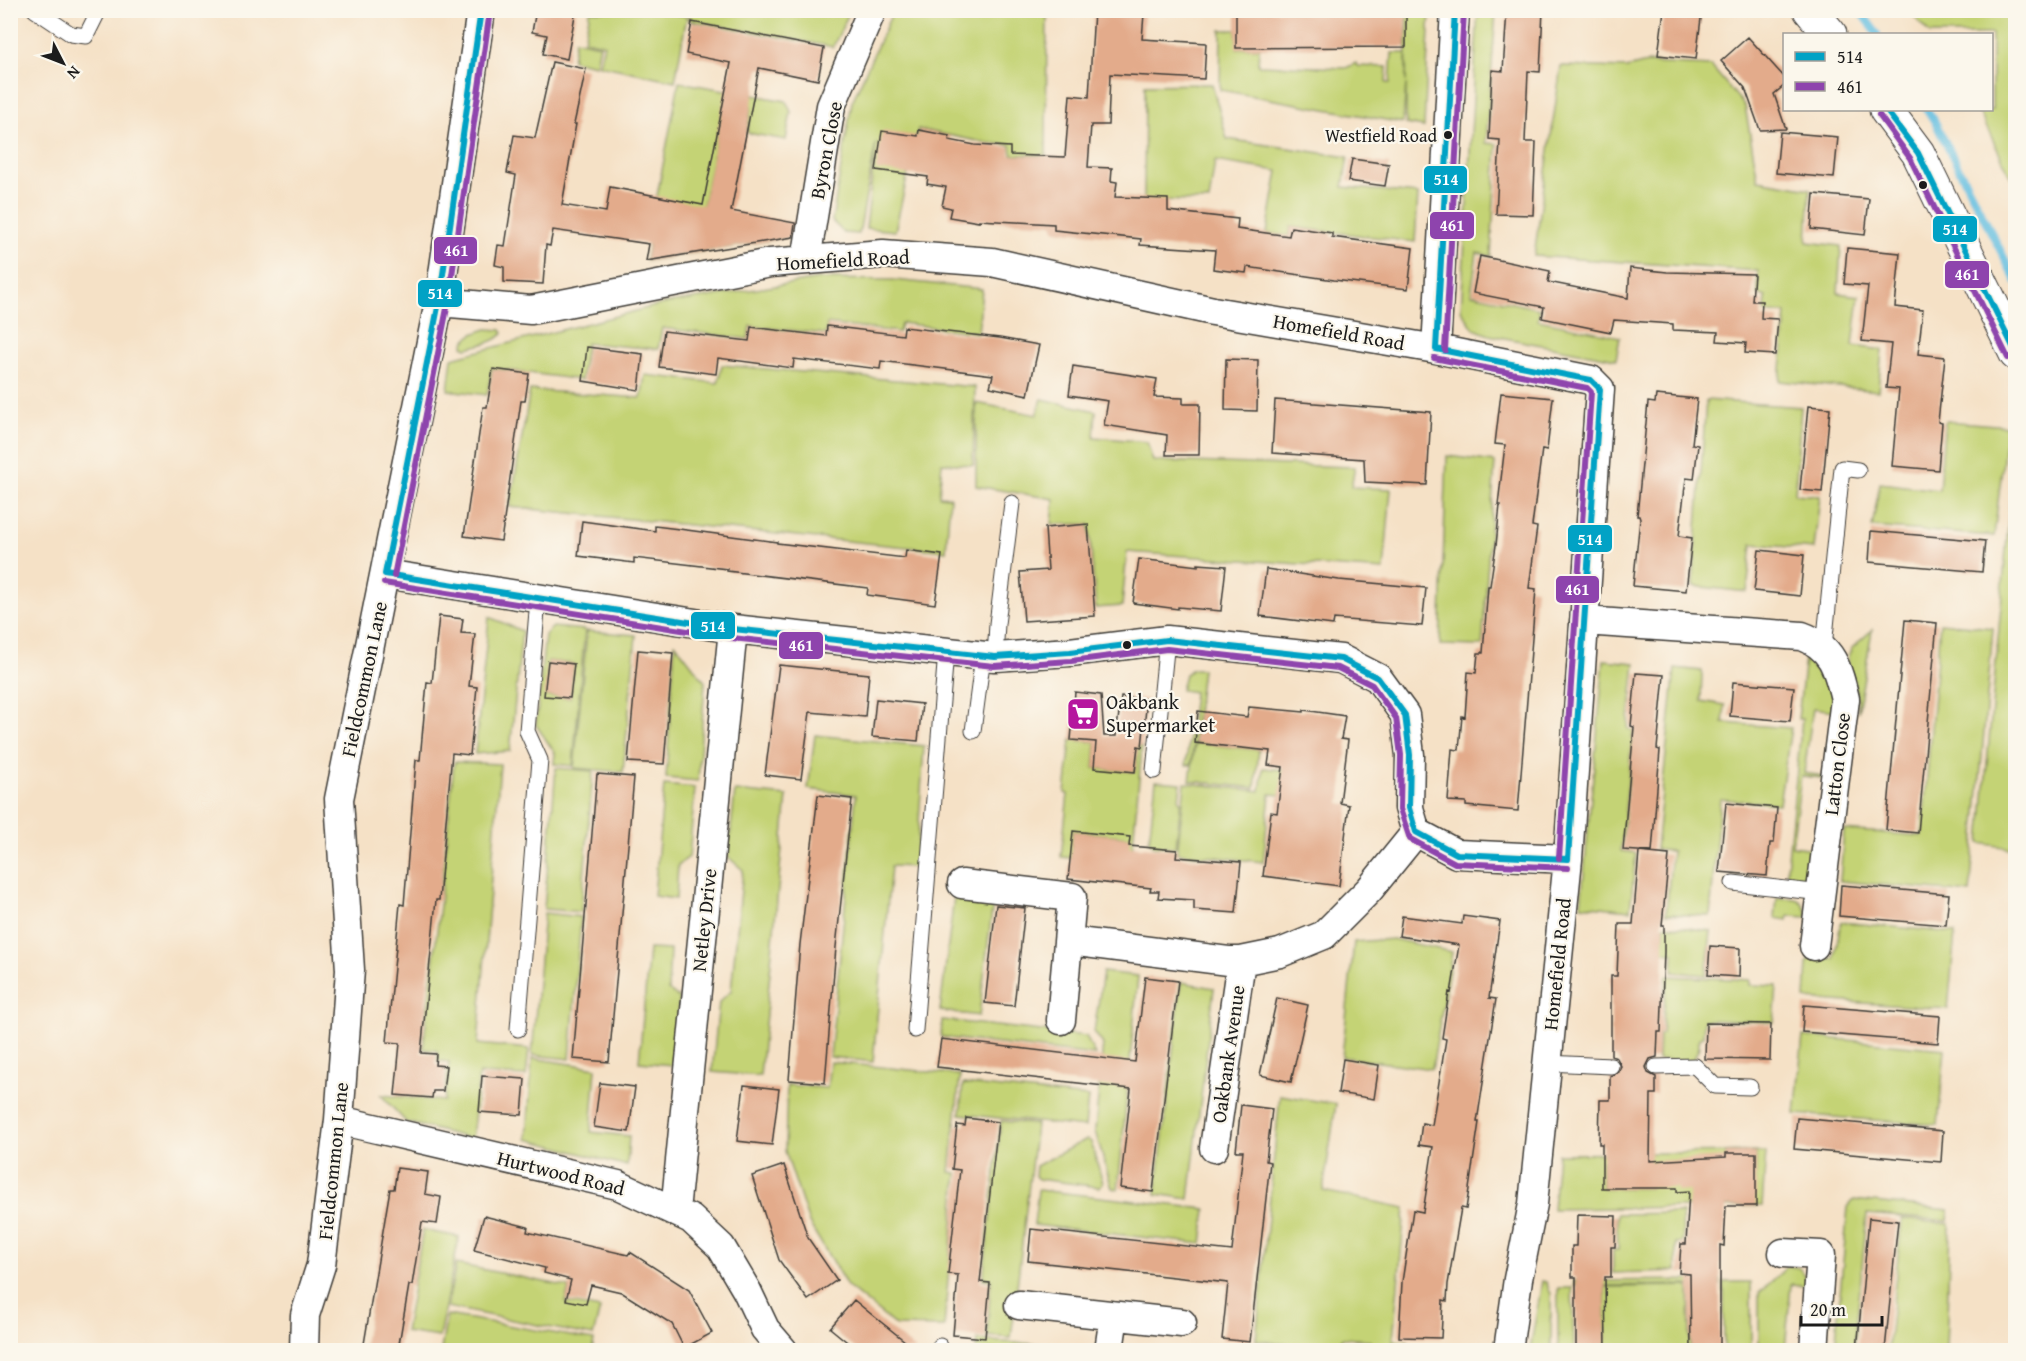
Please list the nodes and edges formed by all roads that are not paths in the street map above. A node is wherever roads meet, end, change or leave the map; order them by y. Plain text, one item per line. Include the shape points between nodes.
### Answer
1 (35, 10) edge
2 (99, 10) edge
3 (482, 10) edge
4 (872, 10) edge
5 (1455, 10) edge
6 (1810, 10) edge
7 (1829, 33) edge
8 (1887, 111) edge
9 (806, 260) junction
10 (439, 302) junction
11 (1436, 349) junction
12 (2016, 354) edge
13 (1858, 470) dead end
14 (1012, 503) dead end
15 (385, 574) junction
16 (538, 599) junction
17 (1584, 621) junction
18 (733, 629) junction
19 (1167, 640) junction
20 (1824, 647) junction
21 (946, 652) junction
22 (989, 657) junction
23 (973, 730) dead end
24 (1154, 771) dead end
25 (1416, 832) junction
26 (1568, 859) junction
27 (1733, 883) dead end
28 (962, 884) dead end
29 (1822, 892) junction
30 (1070, 941) junction
31 (1814, 946) dead end
32 (1241, 961) junction
33 (1061, 1020) dead end
34 (518, 1029) dead end
35 (915, 1030) dead end
36 (1548, 1063) junction
37 (1611, 1066) dead end
38 (1656, 1067) dead end
39 (1750, 1087) dead end
40 (339, 1120) junction
41 (1215, 1148) dead end
42 (675, 1211) junction
43 (1783, 1252) dead end
44 (1019, 1305) dead end
45 (1114, 1316) junction
46 (1182, 1323) dead end
47 (304, 1350) edge
48 (783, 1350) edge
49 (1109, 1350) edge
50 (1508, 1350) edge
51 (1814, 1350) edge

1 - 2 lane via 71,34 86,36
3 - 10 street, Fieldcommon Lane
4 - 9 street, Byron Close via 831,106
5 - 11 street
6 - 7 street
8 - 12 street via 1918,153
9 - 10 street, Homefield Road via 770,263 531,310
9 - 11 street, Homefield Road via 883,254 992,262 1212,311
10 - 15 street, Fieldcommon Lane
11 - 17 street, Homefield Road via 1591,380 1600,389
13 - 20 lane via 1842,468
14 - 22 lane via 997,624
15 - 16 street
15 - 40 street, Fieldcommon Lane via 339,799 350,970
16 - 18 street
16 - 34 lane via 527,731 540,760
17 - 20 street via 1802,636
17 - 26 street, Homefield Road
18 - 21 street
18 - 42 street, Netley Drive
19 - 22 street
19 - 24 lane
19 - 25 street via 1341,659 1378,678 1404,715 1410,755 1409,808
20 - 29 street, Latton Close via 1839,674 1845,699
21 - 22 street
21 - 35 lane
22 - 23 lane
25 - 26 street via 1457,854
25 - 32 street, Oakbank Avenue via 1369,890 1324,935 1280,953
26 - 36 street, Homefield Road
27 - 29 lane
28 - 30 street via 1072,897
29 - 31 street, Latton Close
30 - 32 street, Oakbank Avenue
30 - 33 street
32 - 41 street, Oakbank Avenue
36 - 37 lane
36 - 50 street, Homefield Road via 1533,1204
38 - 39 lane via 1695,1066 1715,1086
40 - 42 street, Hurtwood Road via 618,1185
40 - 47 street, Fieldcommon Lane via 321,1265 305,1315
42 - 48 street, Hurtwood Road via 692,1219 721,1247 765,1329
43 - 51 street via 1821,1255
44 - 45 street
45 - 46 street
45 - 49 street

